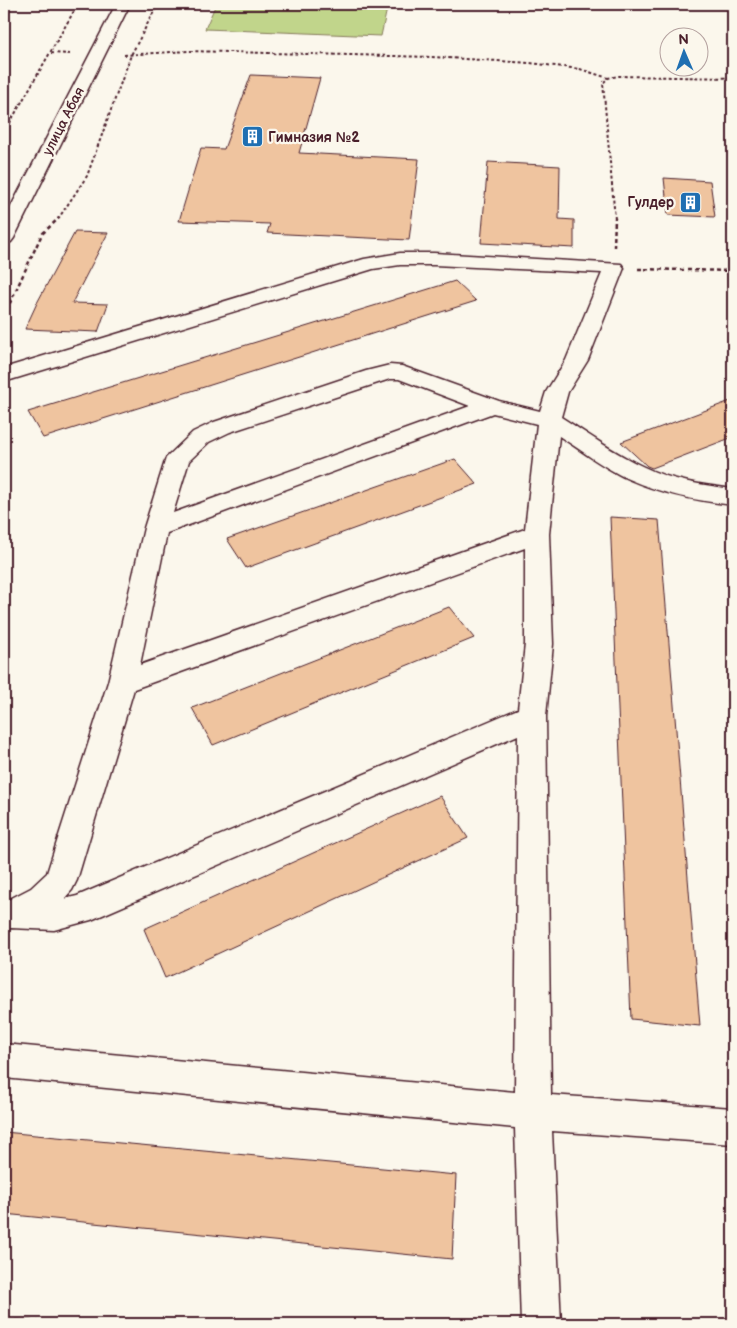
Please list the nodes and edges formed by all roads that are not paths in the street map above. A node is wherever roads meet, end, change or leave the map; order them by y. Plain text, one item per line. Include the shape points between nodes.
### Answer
1 (123, 4) edge
2 (10, 216) edge
3 (4, 238) edge
4 (4, 375) edge
5 (492, 406) junction
6 (549, 420) junction
7 (733, 497) edge
8 (156, 528) junction
9 (537, 534) junction
10 (122, 682) junction
11 (532, 716) junction
12 (8, 915) edge
13 (4, 1061) edge
14 (533, 1112) junction
15 (733, 1126) edge
16 (541, 1324) edge

1 - 2 street, улица Абая
2 - 3 street, улица Абая
4 - 6 street via 371,263 434,259 614,268 577,360 557,392
5 - 6 street
5 - 8 street
5 - 8 street via 408,375 390,372 222,427 201,437 178,458
6 - 7 street via 635,473 698,493
6 - 9 street
8 - 10 street
9 - 10 street
9 - 11 street via 540,644
10 - 12 street via 61,880 52,892
11 - 12 street via 80,910 58,916
11 - 14 street
13 - 14 street
14 - 15 street
14 - 16 street

